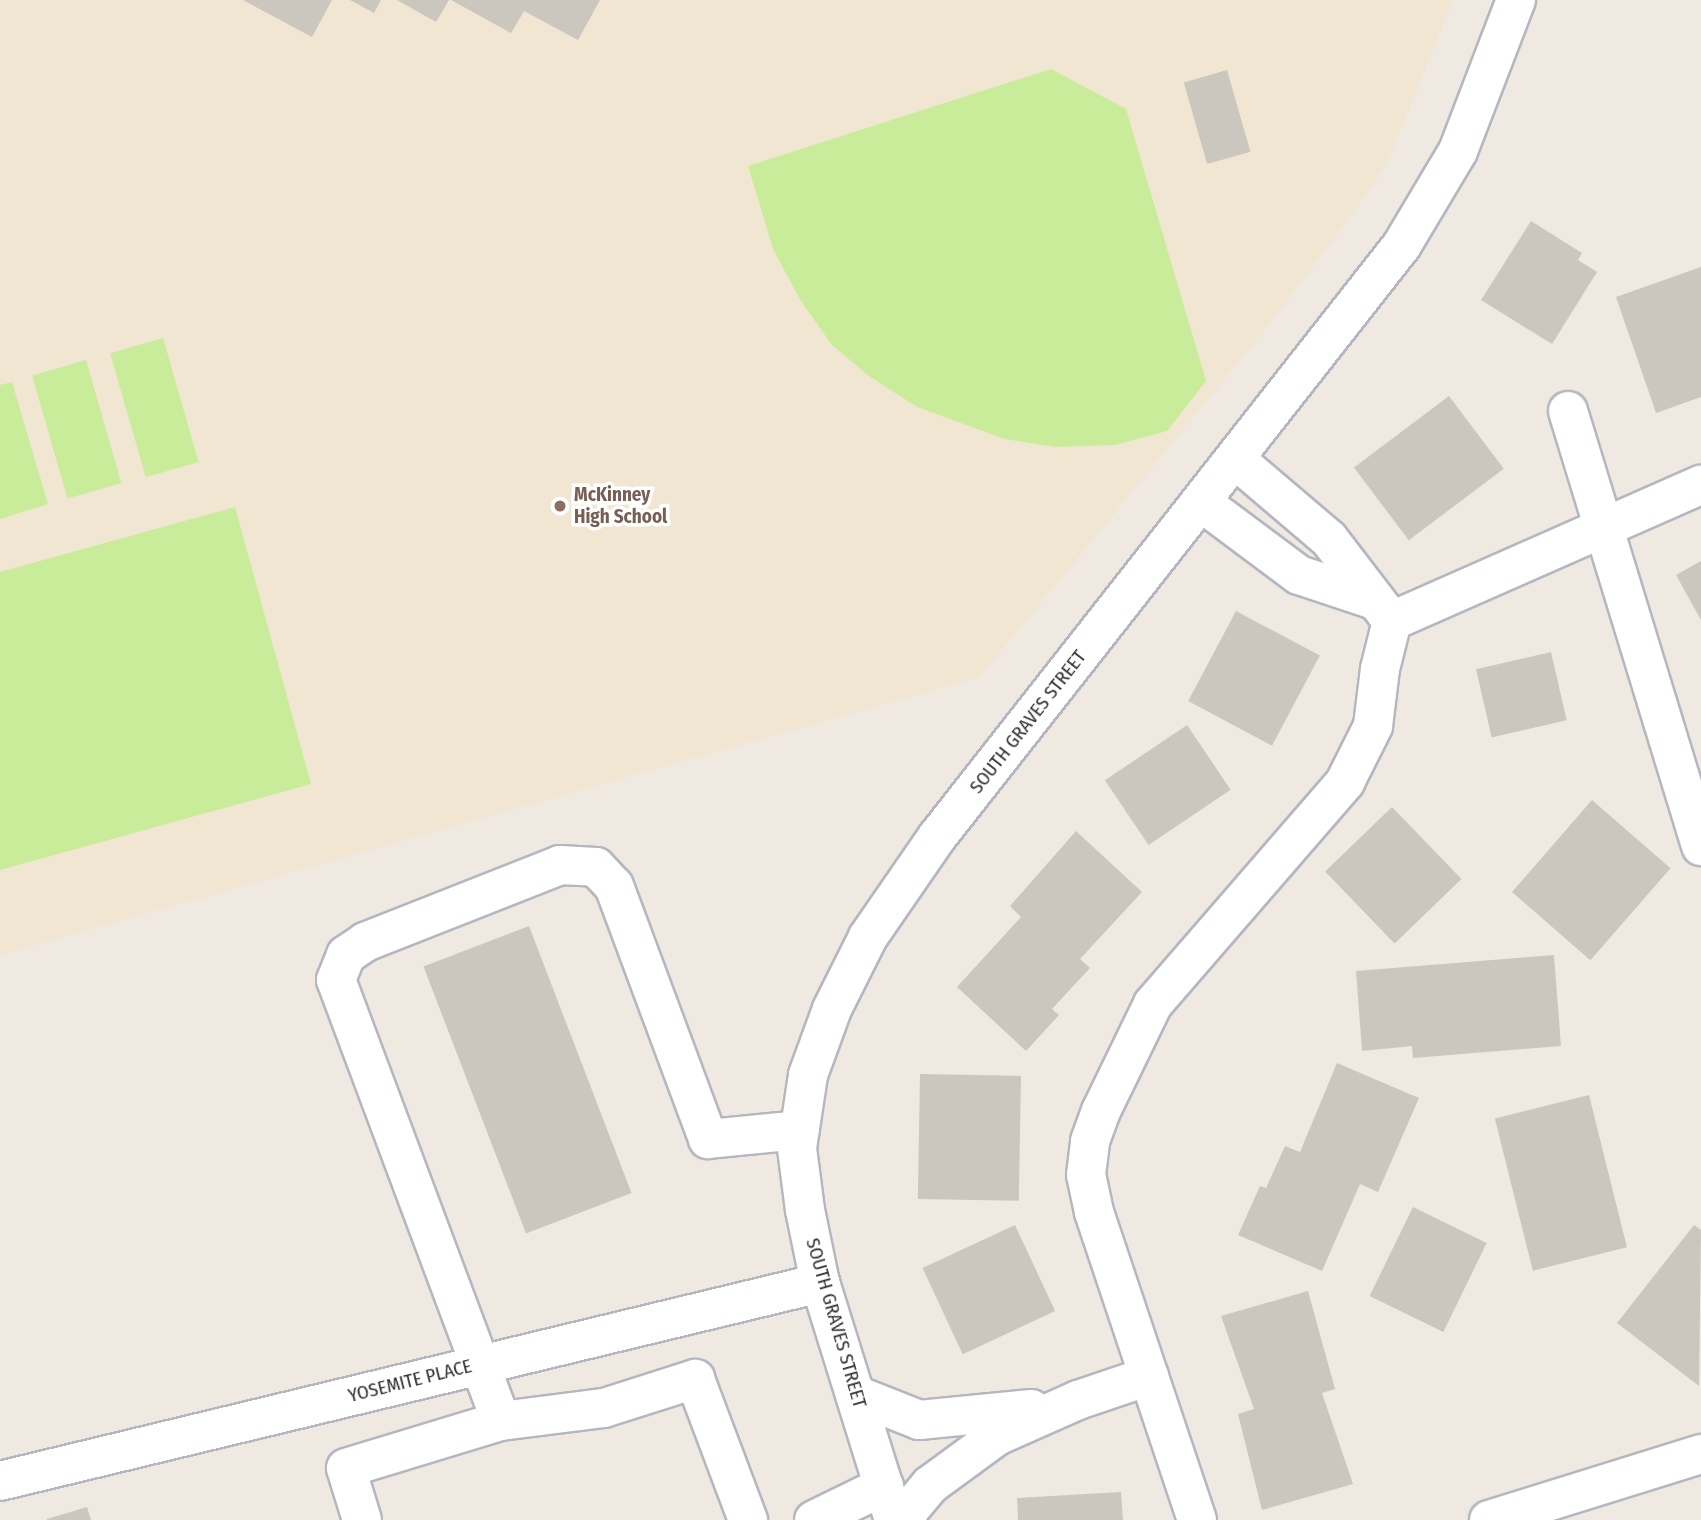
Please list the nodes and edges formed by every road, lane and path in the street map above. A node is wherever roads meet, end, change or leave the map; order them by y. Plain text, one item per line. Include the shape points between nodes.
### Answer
1 (1516, 0) edge
2 (1569, 411) dead end
3 (1235, 460) junction
4 (1701, 485) edge
5 (1201, 502) junction
6 (1605, 531) junction
7 (1381, 610) junction
8 (1701, 846) edge
9 (800, 1130) junction
10 (821, 1283) junction
11 (483, 1364) junction
12 (1149, 1376) junction
13 (856, 1395) junction
14 (1077, 1400) junction
15 (501, 1420) junction
16 (1701, 1454) edge
17 (0, 1481) edge
18 (889, 1503) edge
19 (362, 1520) edge
20 (748, 1520) edge
21 (814, 1520) edge
22 (901, 1520) edge
23 (1197, 1520) edge
24 (1489, 1520) edge

1 - 3 street, SOUTH GRAVES STREET via 1474,116 1424,209 1383,272
2 - 6 street
3 - 5 street, SOUTH GRAVES STREET
3 - 7 street via 1329,539
4 - 6 street
5 - 7 street via 1299,575
5 - 9 street, SOUTH GRAVES STREET via 937,837 868,937 832,1009 808,1075
6 - 7 street
6 - 8 street
7 - 12 street via 1364,752 1345,782 1238,910 1180,968 1153,1004 1090,1141 1086,1175 1094,1212
9 - 10 street, SOUTH GRAVES STREET via 805,1210
9 - 11 street via 708,1139 614,886 596,867 560,865 365,942 346,955 336,980
10 - 11 street, YOSEMITE PLACE
10 - 13 street, SOUTH GRAVES STREET
11 - 15 street
11 - 17 street, YOSEMITE PLACE
12 - 14 street
12 - 23 street
13 - 14 street via 919,1420 998,1416
13 - 18 street, SOUTH GRAVES STREET
14 - 22 street via 998,1436 930,1485
15 - 19 street via 346,1468
15 - 20 street via 604,1408 695,1379
16 - 24 street
18 - 21 street

